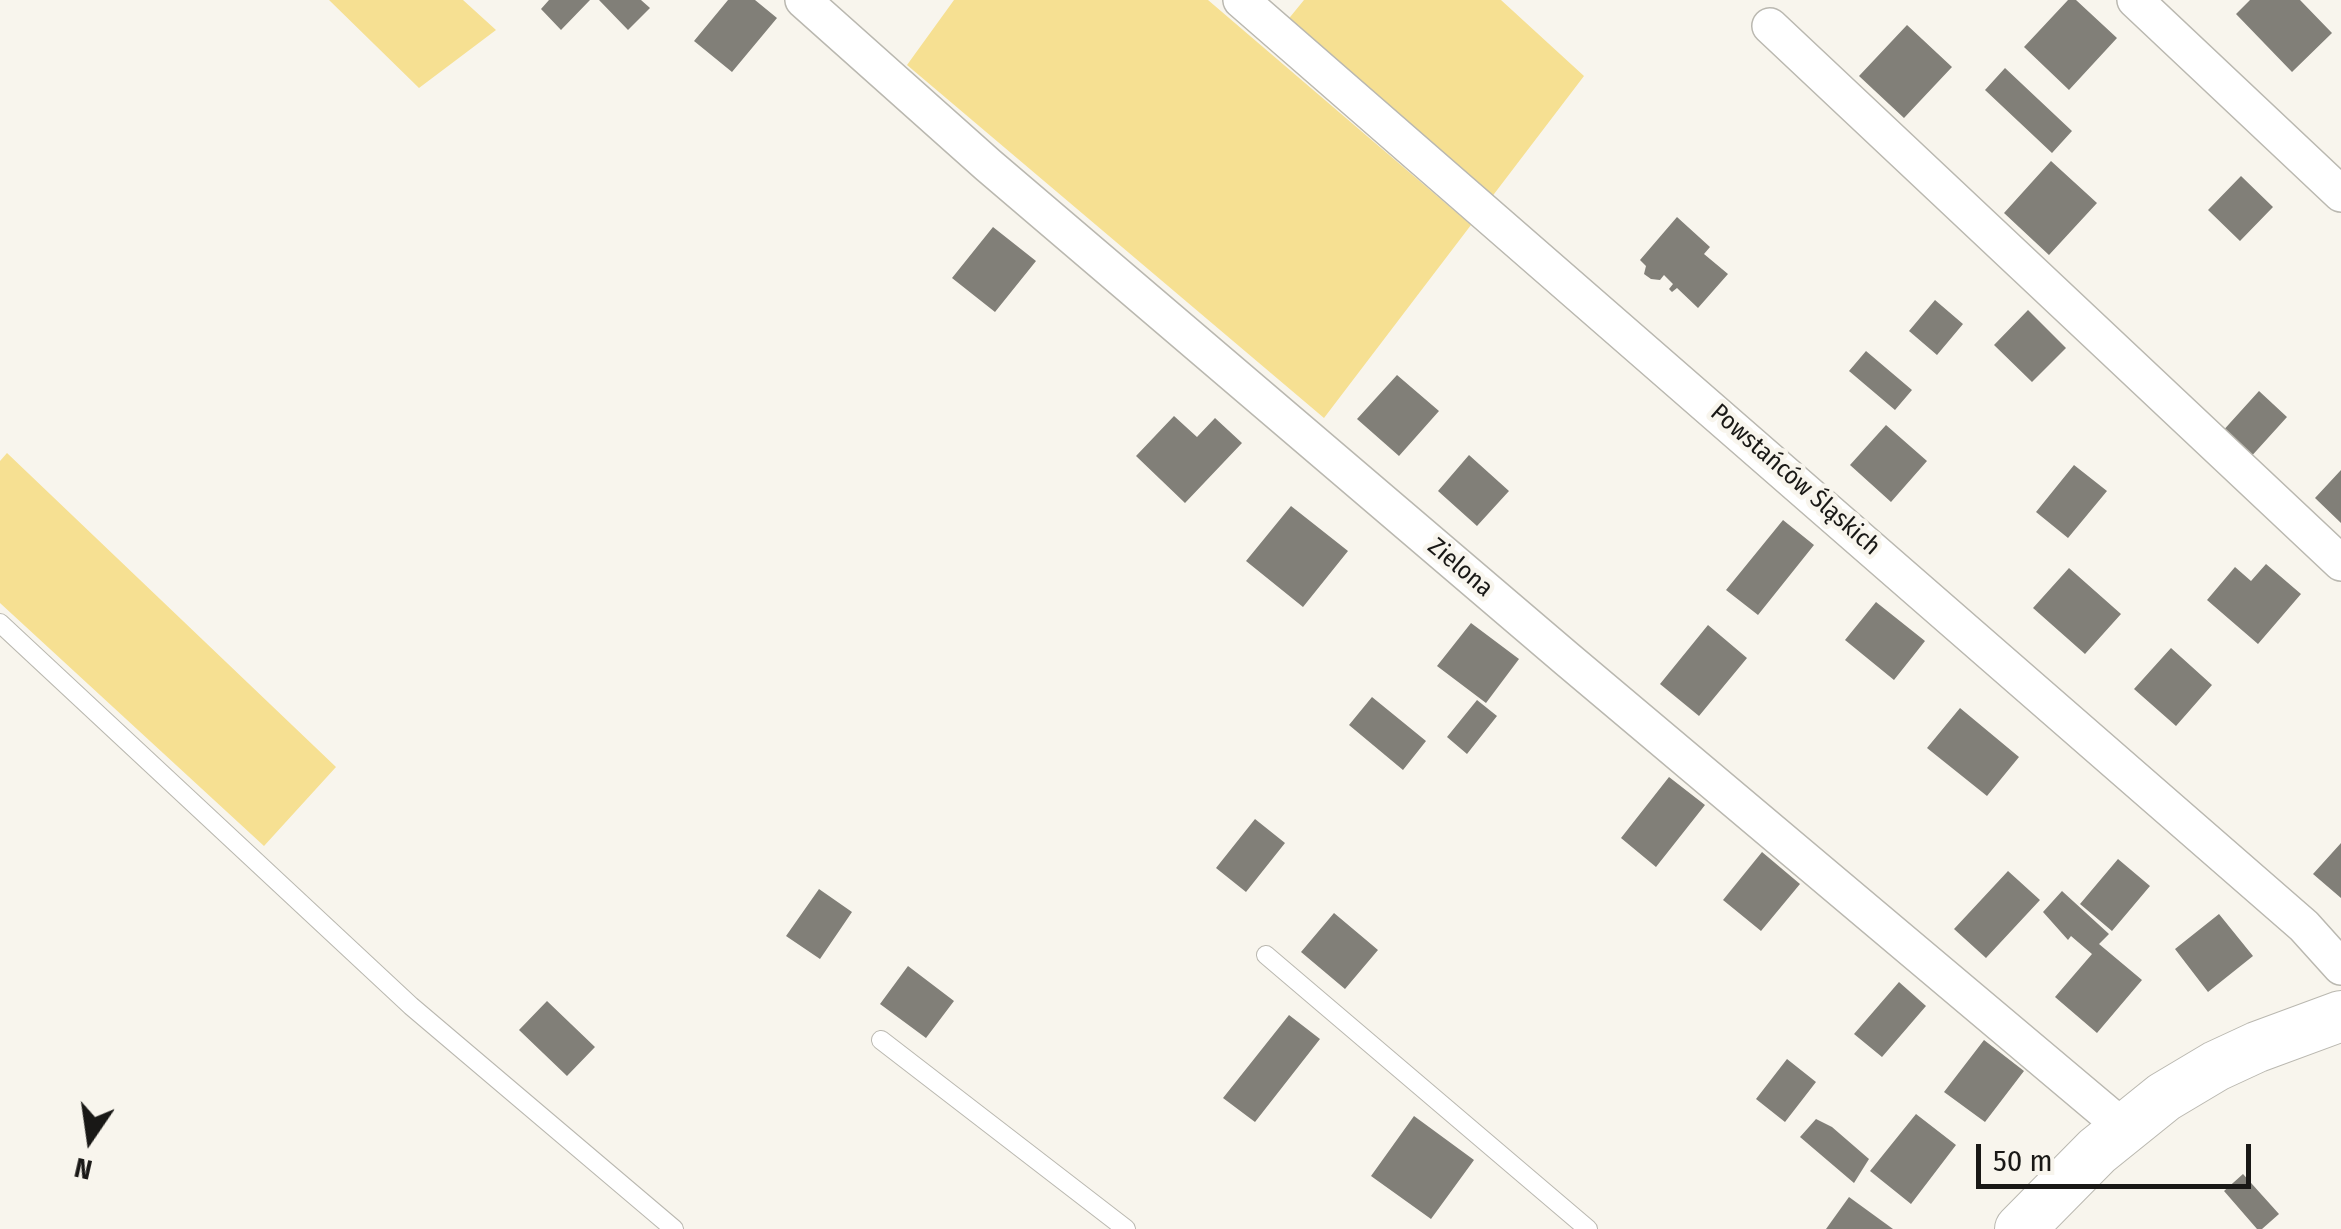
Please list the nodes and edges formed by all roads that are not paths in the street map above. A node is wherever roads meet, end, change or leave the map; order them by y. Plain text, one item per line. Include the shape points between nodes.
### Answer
1 (803, 0) edge
2 (1241, 0) edge
3 (2135, 0) edge
4 (1770, 26) dead end
5 (2341, 194) edge
6 (2341, 563) edge
7 (0, 623) edge
8 (1266, 955) dead end
9 (2341, 967) edge
10 (2341, 1016) edge
11 (881, 1040) dead end
12 (2124, 1128) junction
13 (674, 1229) edge
14 (1126, 1229) edge
15 (1588, 1229) edge
16 (2020, 1229) edge

1 - 12 street, Zielona via 1537,634
2 - 9 street, Powstańców Śląskich via 2260,887
3 - 5 street
4 - 6 street
7 - 13 lane via 411,1006
8 - 15 lane
10 - 12 street via 2216,1066
11 - 14 lane
12 - 16 street

